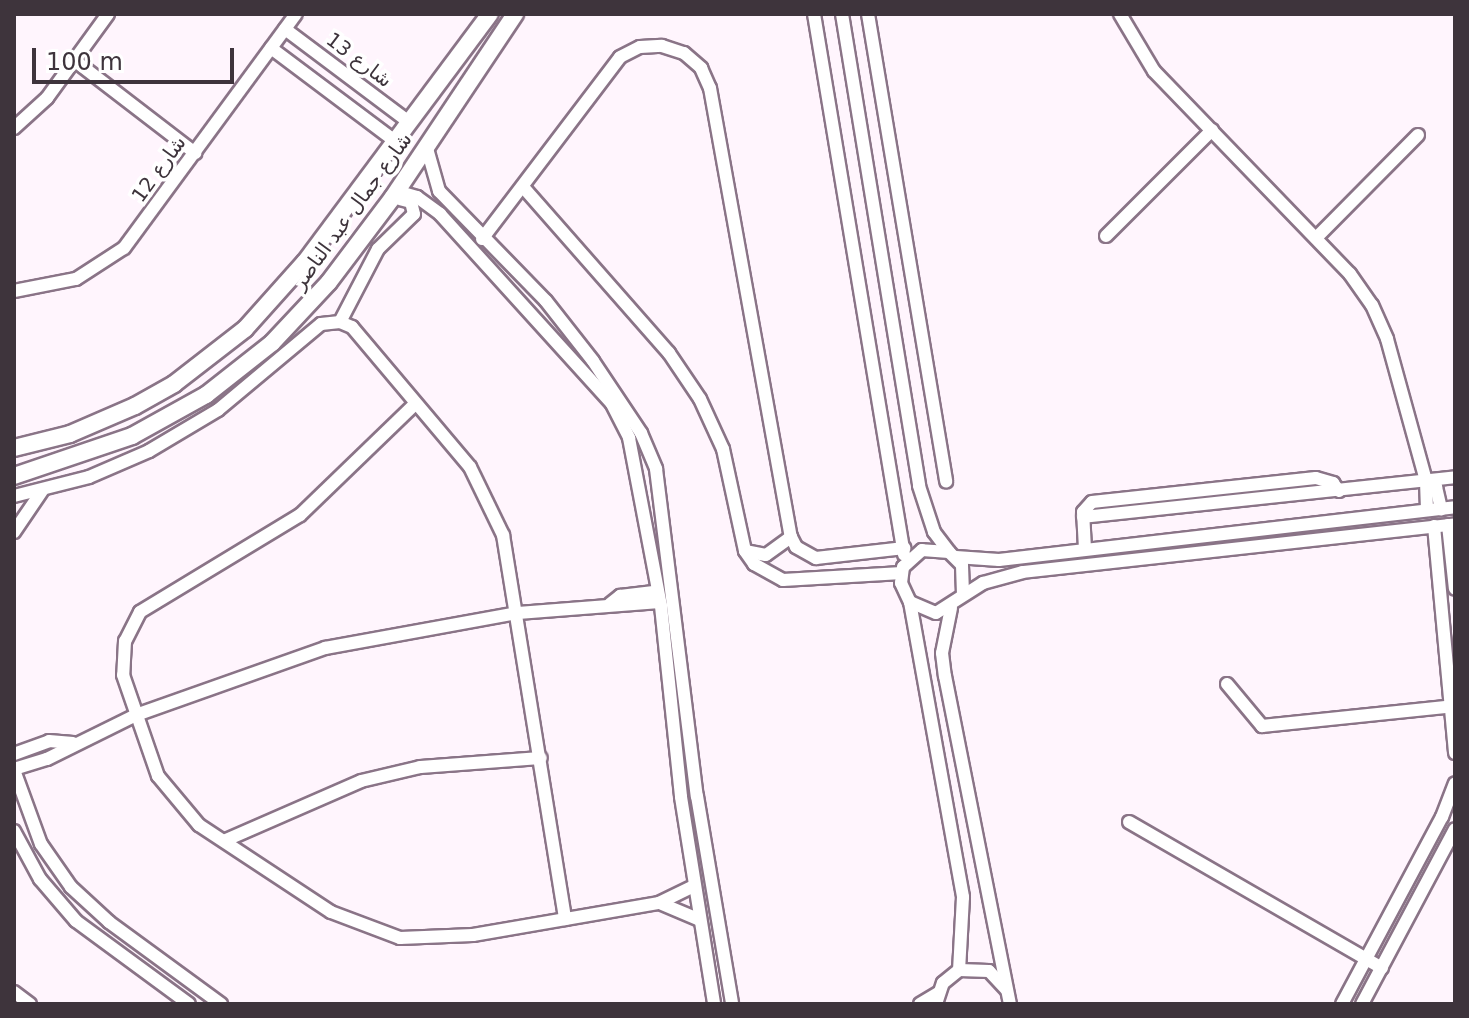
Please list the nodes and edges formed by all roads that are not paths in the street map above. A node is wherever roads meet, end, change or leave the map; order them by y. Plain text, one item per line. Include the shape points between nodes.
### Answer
1 (108, 14) edge
2 (296, 14) edge
3 (490, 14) edge
4 (515, 14) edge
5 (814, 14) edge
6 (842, 14) edge
7 (868, 14) edge
8 (1120, 14) edge
9 (285, 29) junction
10 (271, 48) junction
11 (74, 60) junction
12 (877, 71) junction
13 (852, 76) junction
14 (410, 123) junction
15 (14, 128) edge
16 (1212, 130) junction
17 (1418, 135) dead end
18 (396, 142) junction
19 (426, 144) junction
20 (195, 153) junction
21 (524, 188) junction
22 (394, 194) junction
23 (445, 210) junction
24 (1106, 236) dead end
25 (1316, 238) junction
26 (482, 239) junction
27 (14, 291) edge
28 (546, 301) junction
29 (531, 311) junction
30 (340, 322) junction
31 (932, 401) junction
32 (415, 404) junction
33 (906, 405) junction
34 (14, 448) edge
35 (14, 476) edge
36 (1455, 477) edge
37 (1426, 481) junction
38 (946, 482) dead end
39 (42, 491) junction
40 (14, 496) edge
41 (1455, 507) edge
42 (1434, 510) junction
43 (1452, 524) edge
44 (1434, 526) junction
45 (14, 532) edge
46 (791, 537) junction
47 (904, 548) junction
48 (1085, 549) junction
49 (745, 551) junction
50 (853, 554) junction
51 (952, 554) junction
52 (903, 570) junction
53 (857, 575) junction
54 (661, 589) junction
55 (1455, 589) edge
56 (963, 594) junction
57 (910, 602) junction
58 (951, 608) junction
59 (518, 613) junction
60 (1227, 684) dead end
61 (1453, 706) edge
62 (136, 715) junction
63 (73, 743) junction
64 (1455, 753) edge
65 (14, 754) edge
66 (541, 758) junction
67 (14, 769) edge
68 (1455, 783) edge
69 (1442, 817) junction
70 (1129, 822) dead end
71 (1455, 826) edge
72 (14, 831) edge
73 (226, 840) junction
74 (694, 886) junction
75 (659, 903) junction
76 (565, 919) junction
77 (700, 920) junction
78 (1367, 959) junction
79 (1382, 968) junction
80 (959, 970) junction
81 (728, 985) junction
82 (712, 987) junction
83 (14, 992) edge
84 (937, 998) edge
85 (1009, 999) edge
86 (30, 1004) edge
87 (189, 1004) edge
88 (221, 1004) edge
89 (714, 1004) edge
90 (732, 1004) edge
91 (920, 1004) edge
92 (1342, 1004) edge
93 (1362, 1004) edge

1 - 11 street
2 - 9 street, شارع 12
3 - 14 main road, شارع جمال عبد الناصر
4 - 19 main road, شارع جمال عبد الناصر
5 - 47 street
6 - 13 street
7 - 12 street
8 - 16 street via 1154,71
9 - 10 street, شارع 12
9 - 14 street, شارع 13
10 - 18 street
10 - 20 street, شارع 12
11 - 15 street via 33,114
11 - 20 street
12 - 13 street
12 - 31 street
13 - 33 street
14 - 18 main road, شارع جمال عبد الناصر
16 - 24 street
16 - 25 street
17 - 25 street
18 - 34 main road, شارع جمال عبد الناصر via 276,297 211,358 135,406 70,434
19 - 22 main road, شارع جمال عبد الناصر
19 - 23 street via 431,176
20 - 27 street, شارع 12 via 114,258 76,279
21 - 26 street
21 - 46 street via 620,57 640,47 662,46 684,53 701,68 710,88
21 - 49 street via 669,353 700,399 731,476
22 - 23 street via 417,197
22 - 30 street via 411,202 414,214 378,249
22 - 35 main road, شارع جمال عبد الناصر via 301,313 240,370 132,436
23 - 26 street
23 - 29 street
25 - 37 street via 1350,274 1377,316
26 - 28 street
28 - 29 street
28 - 54 street via 620,396 641,433 664,513
29 - 54 street via 612,404 629,438
30 - 32 street via 356,332
30 - 39 street via 316,328 190,429 114,468
31 - 33 street
31 - 38 street
32 - 59 street via 470,467 494,511 511,559
32 - 62 street via 300,515 140,612 122,658
33 - 51 street via 924,510
36 - 37 street
37 - 42 street via 1436,487
37 - 48 street via 1083,517
39 - 40 street
39 - 45 street
41 - 42 street
42 - 48 street
43 - 44 street
43 - 55 street
44 - 56 street via 1023,572
44 - 61 street
46 - 49 street via 766,555
46 - 50 street via 796,547 816,558
47 - 50 street
47 - 52 street
48 - 51 street via 999,560
49 - 53 street via 754,564 783,580
50 - 53 street
51 - 52 street via 922,550
51 - 56 street via 966,574
52 - 53 street
52 - 57 street
54 - 59 street via 620,596 610,604
54 - 74 street
54 - 81 street
56 - 58 street
57 - 58 street via 936,613
57 - 80 street via 963,897
58 - 85 street via 942,653 945,676
59 - 62 street via 317,651
59 - 66 street
60 - 61 street via 1262,726
61 - 64 street
62 - 63 street
62 - 73 street via 158,776 176,803
63 - 65 street via 49,741
63 - 67 street via 47,759
66 - 73 street via 435,765 361,781
66 - 76 street
67 - 88 street via 41,844 71,887 109,922
68 - 69 street
69 - 71 street
69 - 78 street
70 - 78 street
71 - 79 street
72 - 87 street via 40,879 76,921
73 - 76 street via 331,912 400,938 473,935
74 - 75 street
74 - 77 street
75 - 76 street
75 - 77 street
77 - 82 street
78 - 79 street
78 - 92 street
79 - 93 street
80 - 84 street
80 - 85 street via 989,971
81 - 82 street
81 - 90 street
82 - 89 street
83 - 86 street
84 - 91 street

